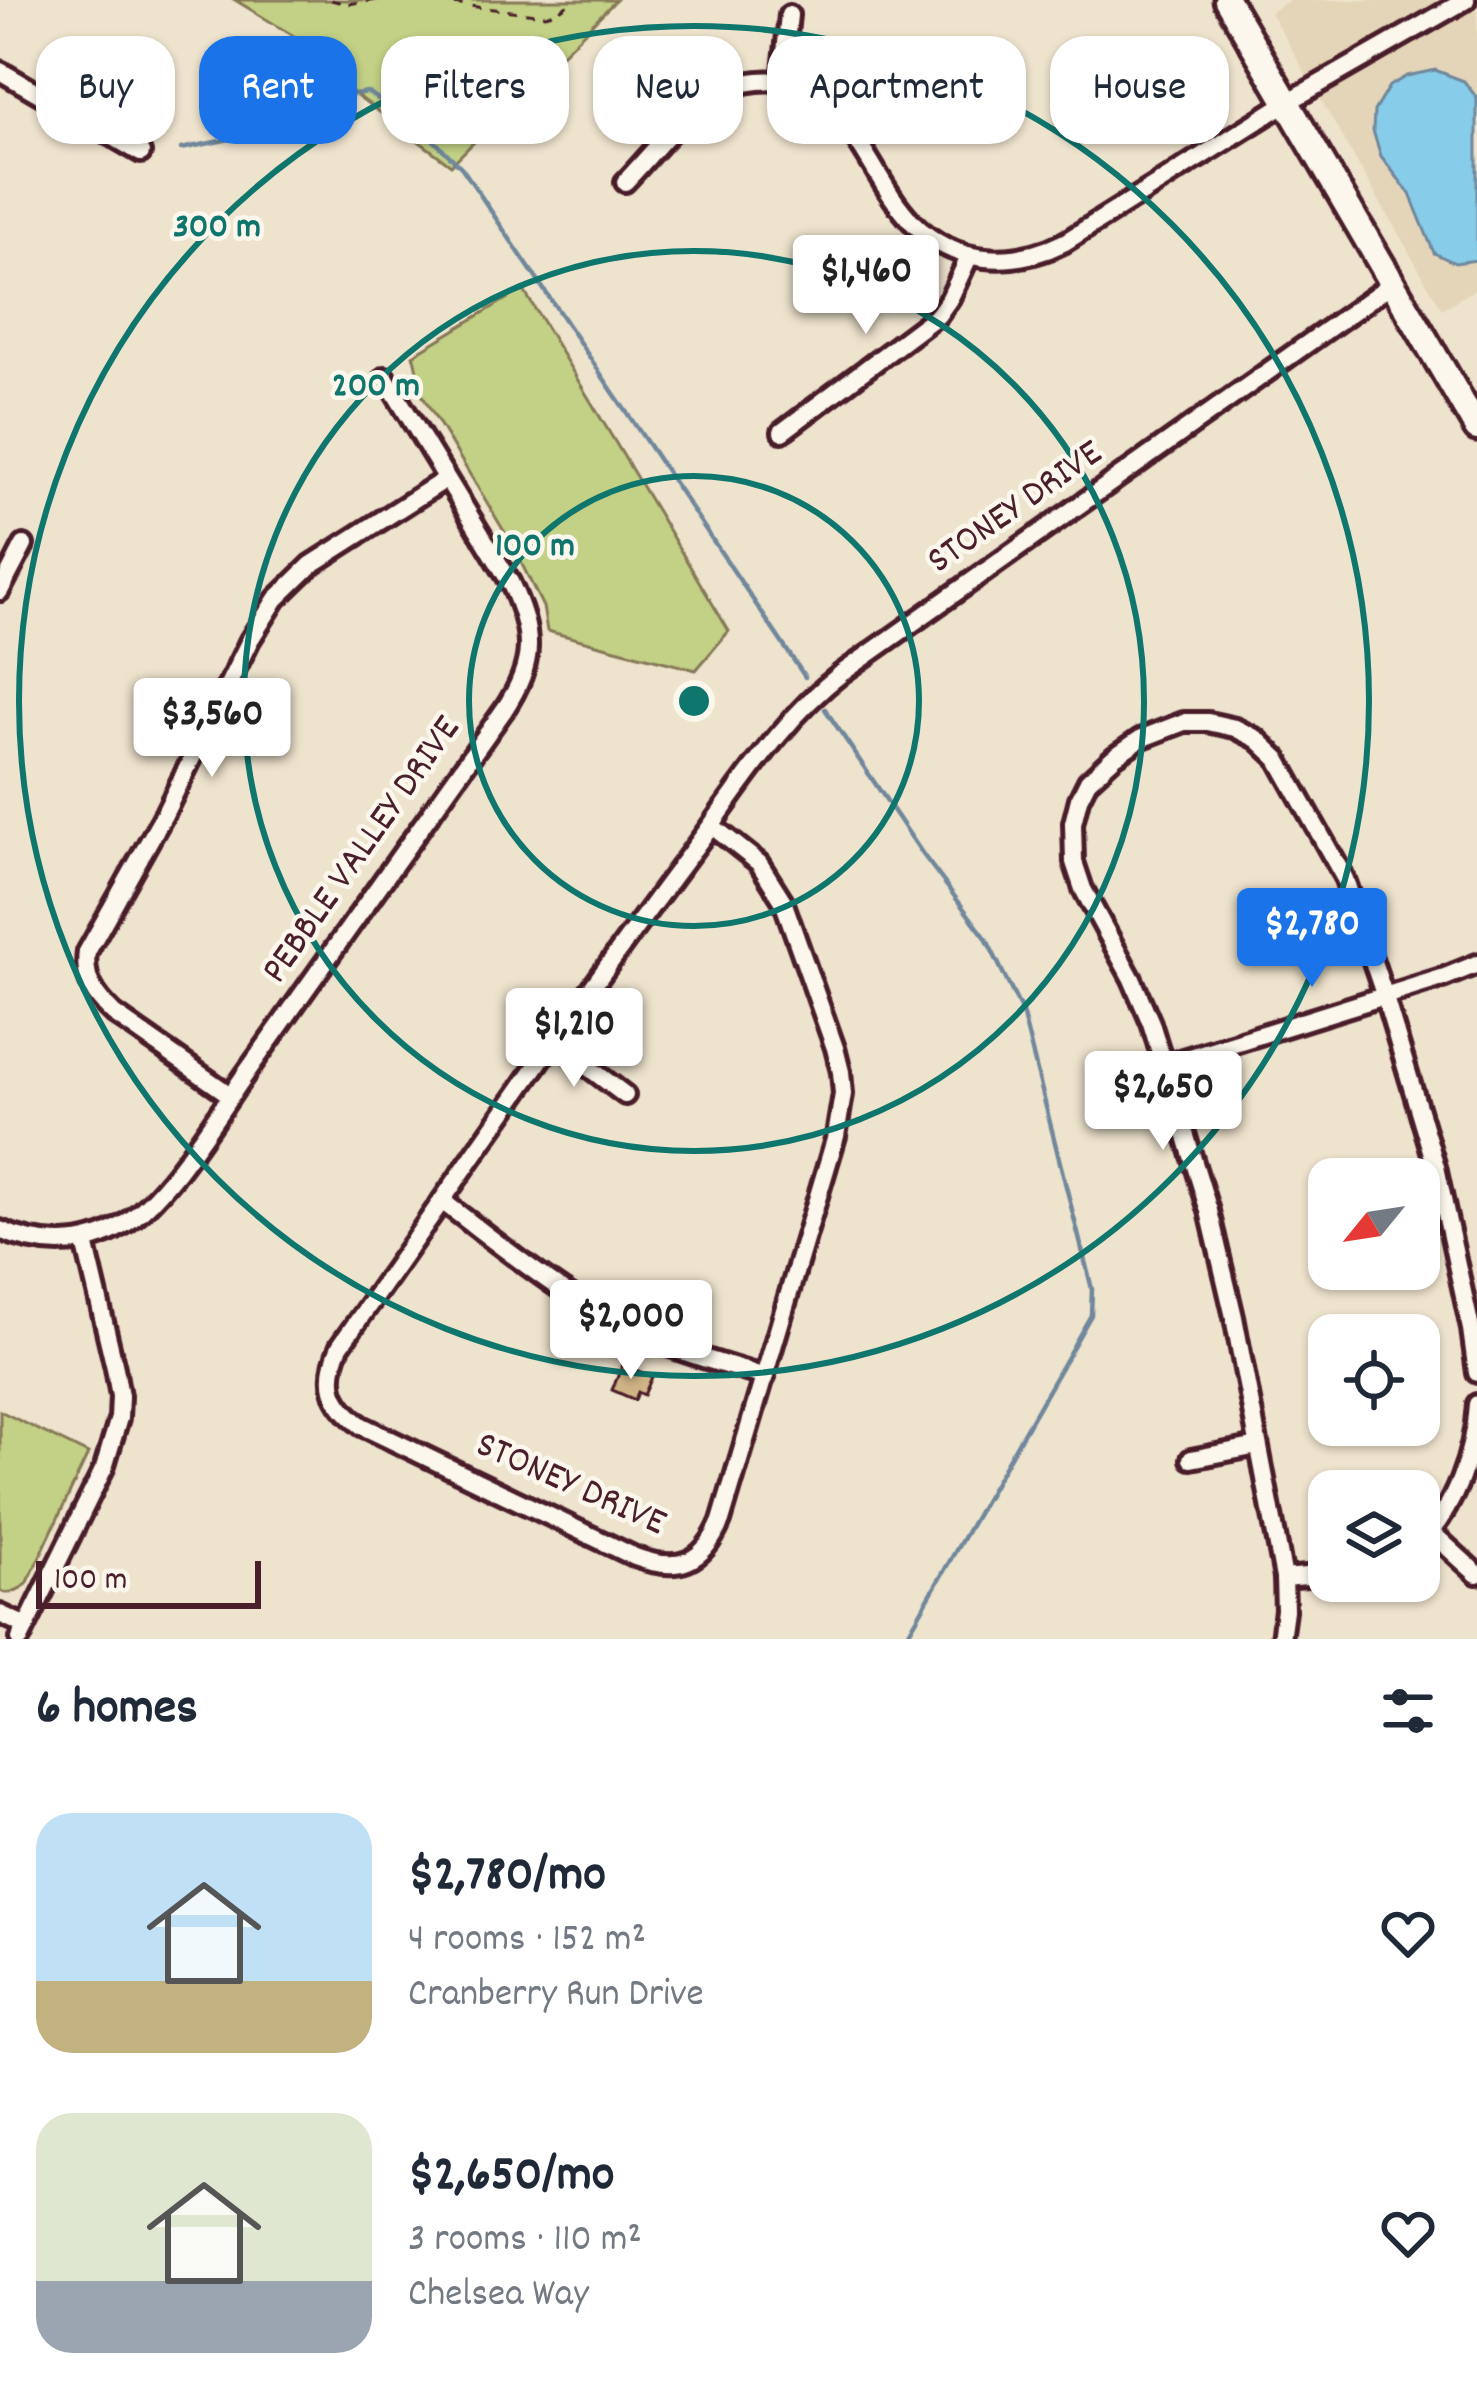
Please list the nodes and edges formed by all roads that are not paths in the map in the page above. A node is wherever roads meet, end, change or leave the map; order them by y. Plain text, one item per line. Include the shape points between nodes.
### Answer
1 (1227, 0) edge
2 (1466, 0) edge
3 (790, 15) dead end
4 (787, 36) edge
5 (0, 70) edge
6 (767, 82) edge
7 (1286, 103) junction
8 (858, 144) edge
9 (141, 153) dead end
10 (625, 182) dead end
11 (969, 257) junction
12 (1394, 283) junction
13 (385, 377) dead end
14 (1477, 428) edge
15 (782, 432) dead end
16 (446, 478) junction
17 (23, 544) dead end
18 (0, 591) edge
19 (712, 826) junction
20 (1477, 964) edge
21 (1384, 994) junction
22 (555, 1042) junction
23 (1164, 1065) junction
24 (230, 1095) junction
25 (625, 1095) dead end
26 (442, 1201) junction
27 (0, 1230) edge
28 (85, 1241) junction
29 (1477, 1373) edge
30 (766, 1377) junction
31 (1477, 1404) edge
32 (1258, 1446) junction
33 (1191, 1459) dead end
34 (1440, 1517) edge
35 (1440, 1548) edge
36 (1477, 1574) edge
37 (1308, 1576) edge
38 (1284, 1579) junction
39 (0, 1614) edge
40 (23, 1632) edge
41 (1281, 1639) edge

1 - 7 highway
2 - 7 street
3 - 4 street
5 - 9 street
6 - 10 street via 704,101
7 - 11 street via 1065,242 1032,256
7 - 12 highway
8 - 11 street via 912,222
11 - 15 street via 938,315
12 - 14 highway
12 - 19 street, STONEY DRIVE via 823,687
13 - 16 street, PEBBLE VALLEY DRIVE
16 - 24 street, PEBBLE VALLEY DRIVE via 523,610 524,676
16 - 24 street via 310,565 276,599 87,952 89,984 114,1015
17 - 18 street
19 - 22 street, STONEY DRIVE
19 - 30 street, STONEY DRIVE via 759,863 783,901 835,1048 843,1094
20 - 21 street
21 - 23 street
21 - 23 street via 1345,879 1278,759 1235,728 1184,722 1139,740 1100,769 1076,811 1072,843 1083,889 1142,1001
21 - 29 street via 1436,1167
22 - 25 street
22 - 26 street, STONEY DRIVE
23 - 32 street via 1222,1260
24 - 28 street, PEBBLE VALLEY DRIVE via 147,1206
26 - 30 street via 627,1328
26 - 30 street, STONEY DRIVE via 332,1364 335,1399 362,1426 634,1557 670,1566 714,1539
27 - 28 street via 39,1242
28 - 40 street via 119,1418 104,1468
31 - 34 street via 1469,1452
32 - 33 street
32 - 38 street
35 - 36 street
37 - 38 street
38 - 41 street
39 - 40 street

